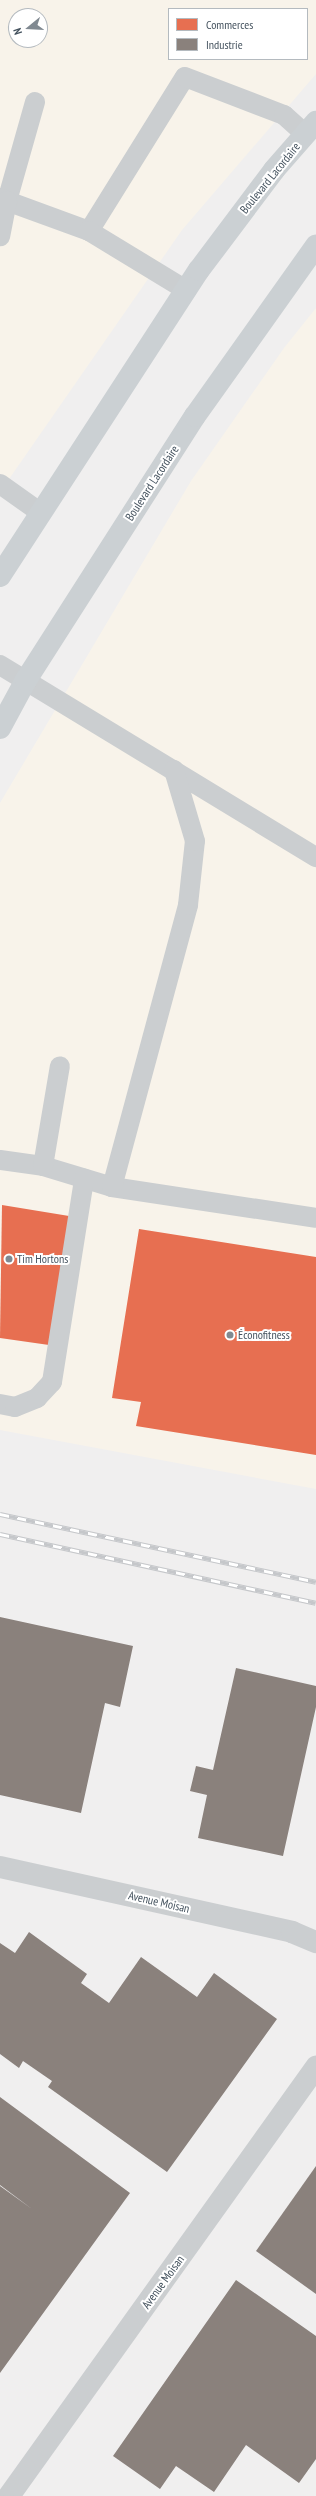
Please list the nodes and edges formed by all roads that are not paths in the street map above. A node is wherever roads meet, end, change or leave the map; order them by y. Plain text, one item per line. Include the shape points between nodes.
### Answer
1 (35, 102) dead end
2 (311, 128) edge
3 (3, 200) edge
4 (88, 231) junction
5 (0, 236) edge
6 (316, 246) edge
7 (309, 268) edge
8 (186, 290) junction
9 (0, 484) edge
10 (41, 513) junction
11 (0, 576) edge
12 (0, 665) edge
13 (26, 680) junction
14 (0, 728) edge
15 (174, 770) junction
16 (316, 857) edge
17 (60, 1066) dead end
18 (0, 1160) edge
19 (43, 1166) junction
20 (84, 1179) junction
21 (112, 1187) junction
22 (316, 1218) edge
23 (0, 1404) edge
24 (0, 1867) edge
25 (316, 1942) edge
26 (316, 2067) edge
27 (9, 2496) edge

1 - 3 lane
2 - 4 lane via 185,77
2 - 8 main road, Boulevard Lacordaire via 274,170
3 - 4 lane
3 - 5 lane
4 - 8 lane
6 - 7 main road, Boulevard Lacordaire
7 - 13 main road, Boulevard Lacordaire via 195,416
8 - 10 main road, Boulevard Lacordaire
9 - 10 lane
10 - 11 main road, Boulevard Lacordaire
12 - 13 lane
13 - 14 main road, Boulevard Lacordaire
13 - 15 lane
15 - 16 lane
15 - 21 lane via 195,841 188,905
17 - 19 lane
18 - 19 lane
19 - 20 lane
20 - 21 lane
20 - 23 lane via 52,1382 37,1398 21,1405
21 - 22 lane
24 - 25 street, Avenue Moisan via 292,1932
26 - 27 street, Avenue Moisan

